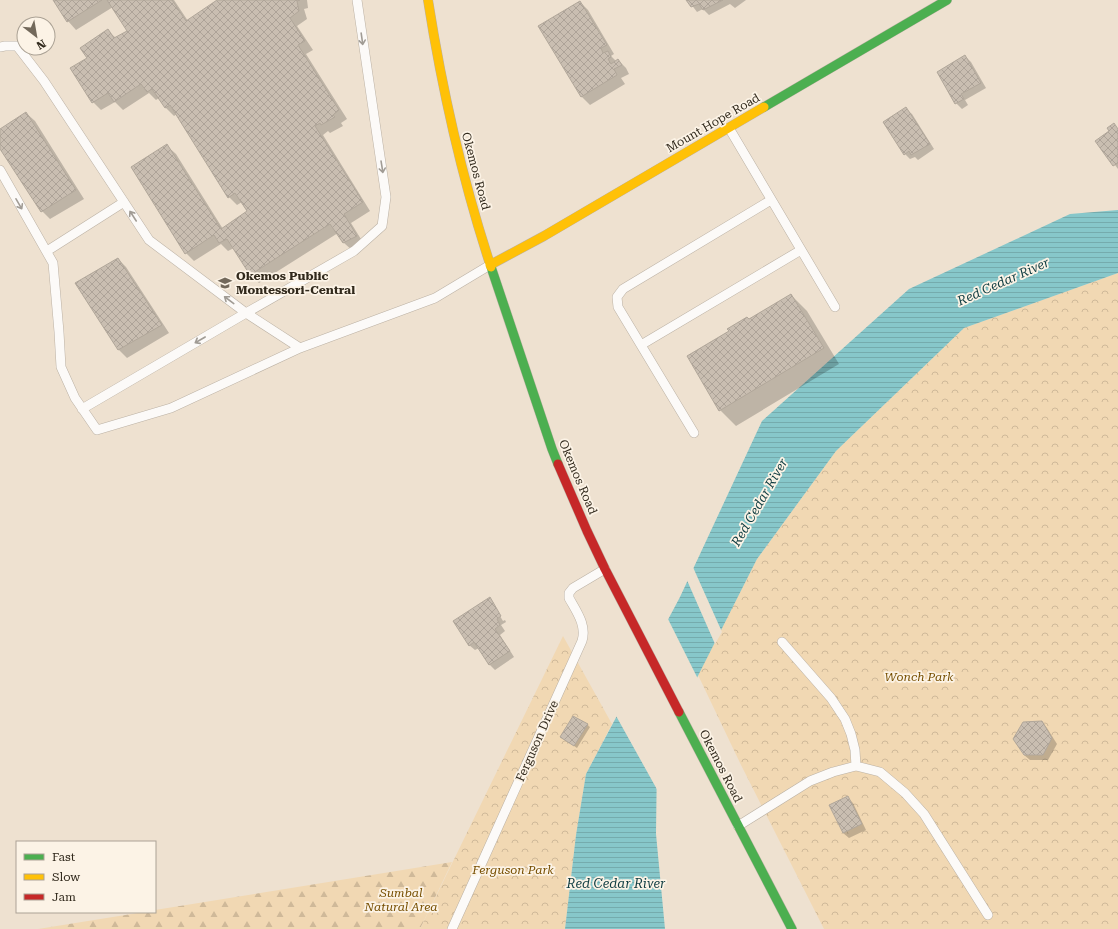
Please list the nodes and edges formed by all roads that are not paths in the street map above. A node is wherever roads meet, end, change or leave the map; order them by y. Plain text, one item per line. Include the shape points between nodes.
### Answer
1 (357, 0) edge
2 (428, 0) edge
3 (947, 0) edge
4 (0, 47) edge
5 (729, 128) junction
6 (0, 170) edge
7 (771, 200) junction
8 (124, 202) junction
9 (801, 250) junction
10 (47, 251) junction
11 (490, 265) junction
12 (835, 307) dead end
13 (246, 313) junction
14 (641, 346) junction
15 (300, 348) junction
16 (82, 409) junction
17 (694, 433) dead end
18 (606, 569) junction
19 (782, 642) dead end
20 (856, 766) junction
21 (738, 826) junction
22 (988, 915) dead end
23 (452, 929) edge
24 (792, 929) edge

1 -> 13 lane via 386,197 382,226 354,251
2 - 11 main road, Okemos Road via 460,160
3 - 5 main road, Mount Hope Road
4 - 8 lane via 17,46 22,51
5 - 7 lane
5 - 11 main road, Mount Hope Road
6 -> 10 lane
7 - 9 lane
7 - 14 lane via 619,293 616,302 618,308
8 - 10 lane
13 -> 8 lane via 149,240
9 - 12 lane
9 - 14 lane
10 - 16 lane via 53,263 61,368
11 - 15 lane via 435,298
11 - 18 main road, Okemos Road via 552,449
13 - 15 lane
13 -> 16 lane
14 - 17 lane
15 - 16 lane via 171,408 97,430
18 - 21 main road, Okemos Road
18 - 23 lane, Ferguson Drive via 569,592 569,598 583,626 582,641
19 - 20 lane via 845,719 855,750
20 - 21 lane via 810,781
20 - 22 lane via 880,772 905,793 924,814
21 - 24 main road, Okemos Road

